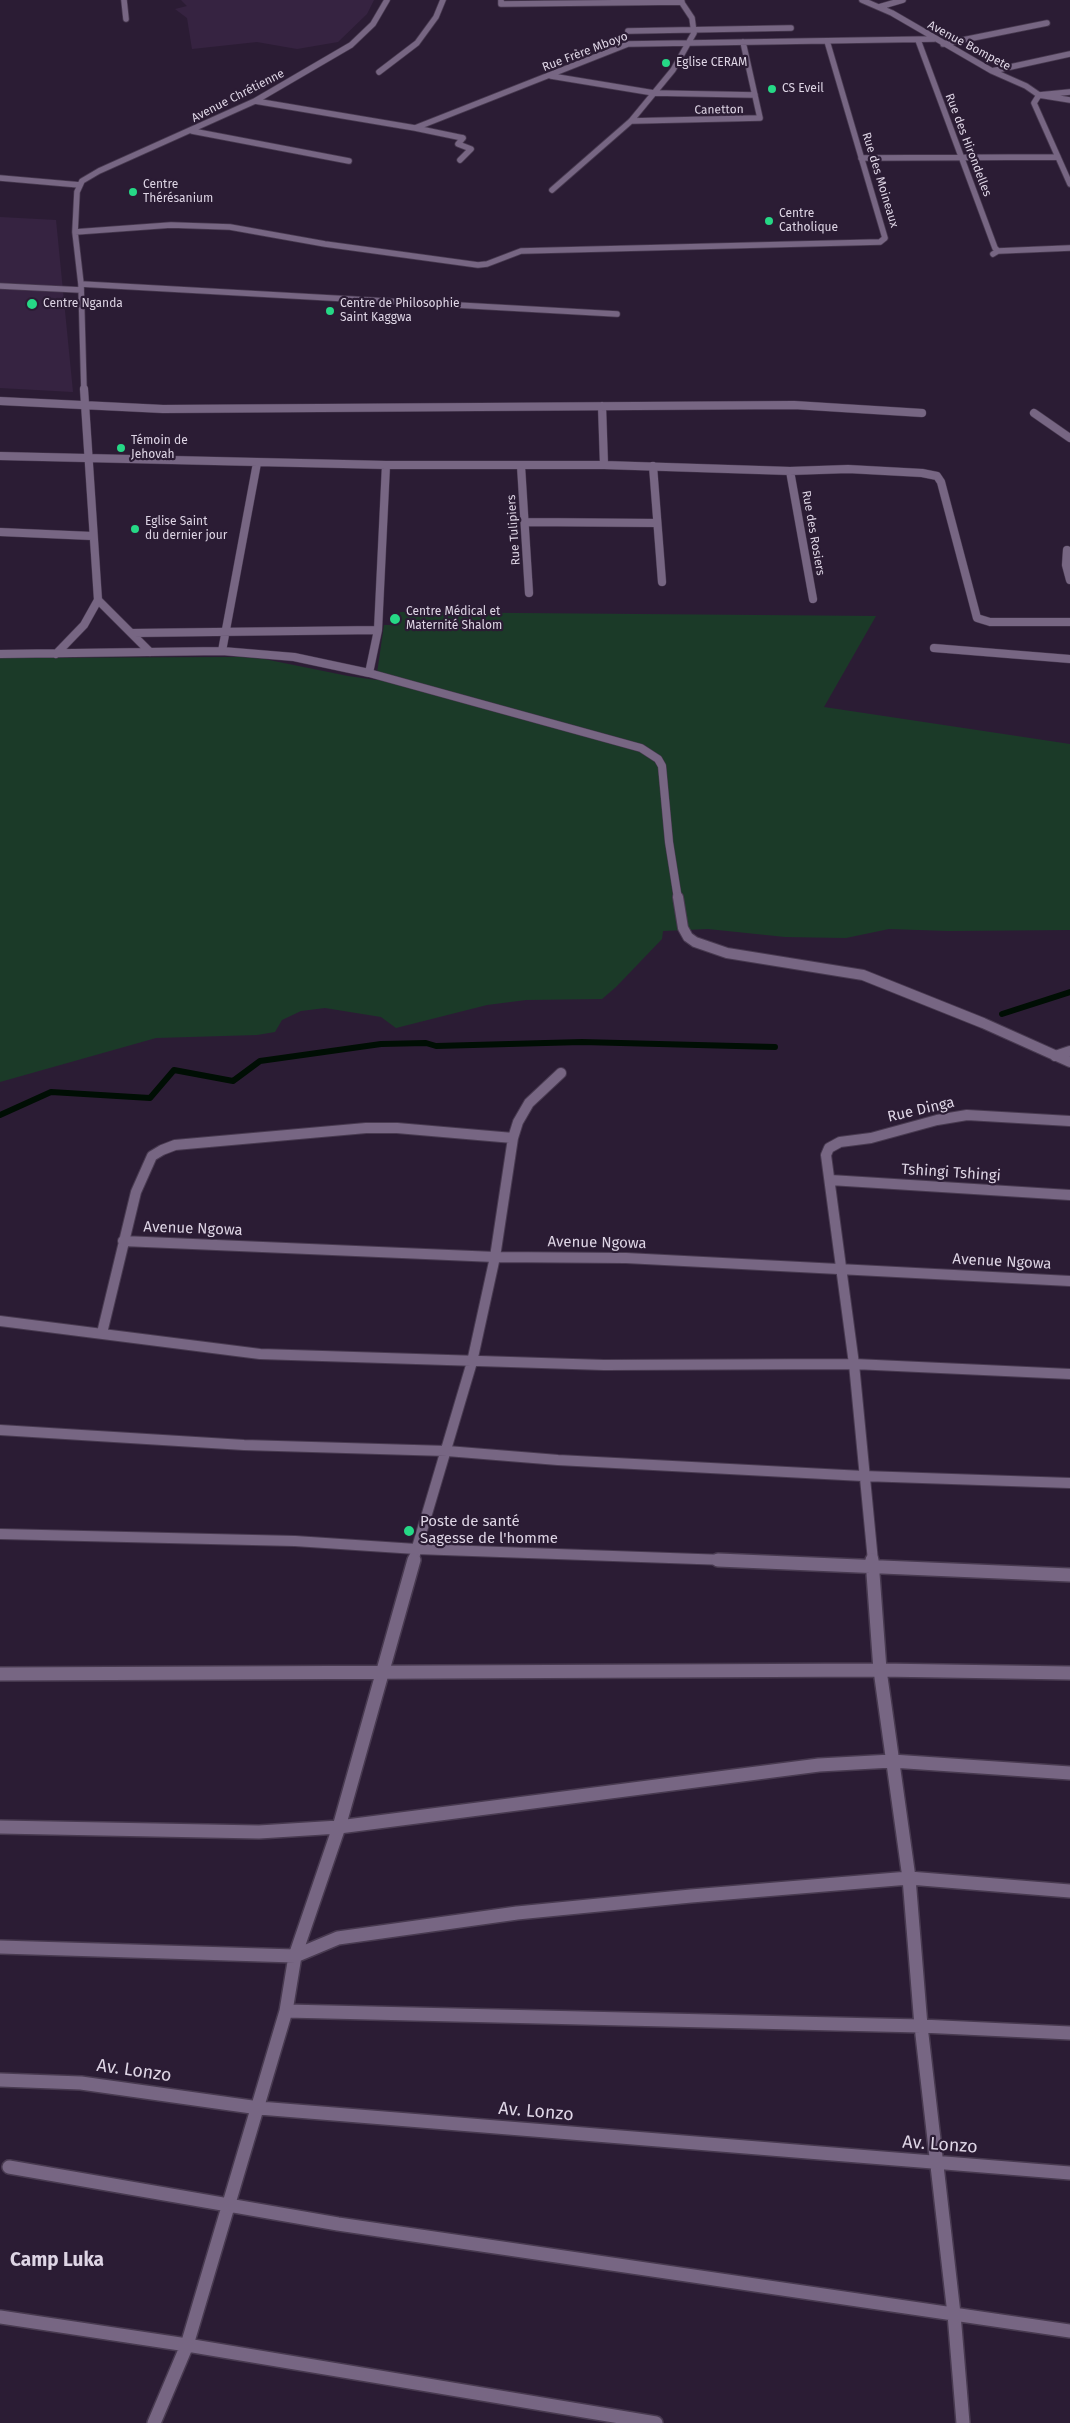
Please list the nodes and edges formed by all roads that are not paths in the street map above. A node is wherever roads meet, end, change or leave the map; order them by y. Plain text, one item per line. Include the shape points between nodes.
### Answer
1 (124, 0) edge
2 (387, 0) edge
3 (443, 0) edge
4 (862, 0) edge
5 (903, 0) edge
6 (681, 1) edge
7 (501, 2) edge
8 (879, 7) junction
9 (126, 19) dead end
10 (1047, 24) dead end
11 (695, 28) junction
12 (791, 28) dead end
13 (628, 31) dead end
14 (934, 39) junction
15 (918, 40) junction
16 (827, 41) junction
17 (691, 42) junction
18 (743, 42) junction
19 (944, 44) junction
20 (1070, 54) edge
21 (379, 72) dead end
22 (992, 72) junction
23 (551, 76) junction
24 (1070, 92) edge
25 (654, 93) junction
26 (1039, 94) junction
27 (756, 95) junction
28 (1070, 100) edge
29 (255, 101) junction
30 (631, 121) junction
31 (415, 128) junction
32 (192, 131) junction
33 (1058, 157) junction
34 (861, 158) junction
35 (961, 158) junction
36 (460, 160) dead end
37 (348, 161) dead end
38 (0, 178) edge
39 (80, 184) junction
40 (1070, 184) edge
41 (552, 190) dead end
42 (75, 232) junction
43 (1070, 248) edge
44 (0, 286) edge
45 (81, 287) junction
46 (618, 314) dead end
47 (0, 401) edge
48 (84, 406) junction
49 (602, 406) junction
50 (922, 413) dead end
51 (1034, 413) dead end
52 (1070, 438) edge
53 (3, 456) edge
54 (88, 459) junction
55 (257, 463) junction
56 (0, 465) edge
57 (386, 465) junction
58 (604, 465) junction
59 (521, 466) junction
60 (653, 466) junction
61 (790, 471) junction
62 (525, 522) junction
63 (657, 523) junction
64 (0, 532) edge
65 (92, 536) junction
66 (1067, 550) dead end
67 (1070, 580) edge
68 (662, 582) dead end
69 (529, 593) dead end
70 (814, 598) dead end
71 (98, 600) junction
72 (1070, 622) edge
73 (378, 630) junction
74 (223, 632) junction
75 (133, 633) junction
76 (934, 648) dead end
77 (222, 651) junction
78 (150, 652) junction
79 (0, 654) edge
80 (56, 654) junction
81 (1070, 659) edge
82 (370, 673) junction
83 (1070, 1051) edge
84 (1055, 1056) junction
85 (1070, 1062) edge
86 (561, 1073) dead end
87 (1070, 1121) edge
88 (513, 1138) junction
89 (830, 1180) junction
90 (1070, 1195) edge
91 (123, 1241) junction
92 (494, 1256) junction
93 (841, 1268) junction
94 (1070, 1281) edge
95 (0, 1321) edge
96 (102, 1333) junction
97 (472, 1362) junction
98 (854, 1364) junction
99 (1070, 1374) edge
100 (0, 1430) edge
101 (447, 1451) junction
102 (863, 1476) junction
103 (1070, 1483) edge
104 (0, 1534) edge
105 (416, 1549) junction
106 (873, 1565) junction
107 (1070, 1575) edge
108 (880, 1670) junction
109 (1070, 1673) edge
110 (0, 1674) edge
111 (380, 1674) junction
112 (892, 1761) junction
113 (1070, 1773) edge
114 (0, 1827) edge
115 (340, 1827) junction
116 (909, 1878) junction
117 (1070, 1892) edge
118 (0, 1947) edge
119 (295, 1956) junction
120 (286, 2011) junction
121 (921, 2026) junction
122 (1070, 2033) edge
123 (0, 2080) edge
124 (259, 2108) junction
125 (937, 2163) junction
126 (9, 2167) dead end
127 (1070, 2174) edge
128 (231, 2205) junction
129 (954, 2314) junction
130 (0, 2316) edge
131 (1070, 2331) edge
132 (187, 2345) junction
133 (154, 2423) edge
134 (656, 2423) edge
135 (963, 2423) edge

1 - 9 street
2 - 29 street, Avenue Chrétienne via 373,24 358,40
3 - 21 street via 417,43
4 - 8 street, Avenue Bompete
5 - 8 street
6 - 7 street
6 - 11 street
8 - 14 street, Avenue Bompete
10 - 19 street
11 - 12 street
11 - 13 street
11 - 17 street
14 - 15 street, Rue Frère Mboyo
14 - 19 street, Avenue Bompete
15 - 16 street, Rue Frère Mboyo
15 - 35 street, Rue des Hirondelles
16 - 18 street, Rue Frère Mboyo
16 - 34 street, Rue des Moineaux
17 - 18 street, Rue Frère Mboyo
17 - 23 street, Rue Frère Mboyo via 628,44
17 - 25 street
18 - 27 street, Canetton
19 - 22 street, Avenue Bompete
20 - 22 street
22 - 26 street, Avenue Bompete
23 - 25 street
23 - 31 street, Rue Frère Mboyo
24 - 26 street
25 - 27 street
25 - 30 street
26 - 28 street, Avenue Bompete
26 - 33 street via 1034,103
27 - 30 street, Canetton via 758,119
29 - 31 street
29 - 32 street, Avenue Chrétienne
30 - 41 street
31 - 36 street via 463,138 458,144 471,150
32 - 37 street
32 - 39 street, Avenue Chrétienne via 99,171
33 - 35 street
33 - 40 street
34 - 35 street
34 - 42 street, Rue des Moineaux via 884,240 521,251 478,265 230,227 172,225
35 - 43 street, Rue des Hirondelles via 995,252
38 - 39 street
39 - 42 street
42 - 45 street
44 - 45 street
45 - 46 street
45 - 48 street
47 - 48 street
48 - 49 street via 168,409
48 - 54 street
49 - 50 street via 794,406
49 - 58 street
51 - 52 street
53 - 54 street
53 - 56 street
54 - 55 street
54 - 65 street
55 - 57 street
55 - 74 street
57 - 59 street
57 - 73 street
58 - 59 street
58 - 60 street
59 - 62 street, Rue Tulipiers
60 - 61 street
60 - 63 street
61 - 70 street, Rue des Rosiers
61 - 72 street via 848,469 937,476 977,618 990,622
62 - 63 street
62 - 69 street, Rue Tulipiers
63 - 68 street
64 - 65 street
65 - 71 street
66 - 67 street
71 - 75 street
71 - 80 street via 84,625
73 - 74 street
73 - 82 street
74 - 75 street
74 - 77 street
75 - 78 street
76 - 81 street
77 - 78 street
77 - 82 street via 294,657
78 - 80 street
79 - 80 street
82 - 84 street via 641,748 658,759 662,766 668,842 683,928 695,942 727,953 863,975
83 - 84 street
84 - 85 street
86 - 88 street via 529,1103
87 - 89 street, Rue Dinga via 967,1115 872,1138 840,1142 828,1148 826,1155
88 - 91 street via 366,1128 175,1145 152,1156 136,1192
88 - 92 street
89 - 90 street, Tshingi Tshingi
89 - 93 street
91 - 92 street, Avenue Ngowa
91 - 96 street
92 - 93 street, Avenue Ngowa via 626,1258
92 - 97 street
93 - 94 street, Avenue Ngowa
93 - 98 street
95 - 96 street
96 - 97 street via 260,1354
97 - 98 street
97 - 101 street
98 - 99 street
98 - 102 street
100 - 101 street via 244,1445
101 - 102 street
101 - 105 street
102 - 103 street
102 - 106 street
104 - 105 street via 295,1541
105 - 106 street
105 - 111 street
106 - 107 street
106 - 108 street
108 - 109 street
108 - 111 street
108 - 112 street
110 - 111 street
111 - 115 street
112 - 113 street
112 - 115 street via 819,1765
112 - 116 street
114 - 115 street via 259,1832
115 - 119 street
116 - 117 street
116 - 119 street via 517,1913 338,1938
116 - 121 street
118 - 119 street
119 - 120 street
120 - 121 street
120 - 124 street
121 - 122 street
121 - 125 street
123 - 124 street, Av. Lonzo via 81,2083
124 - 125 street, Av. Lonzo
124 - 128 street
125 - 127 street, Av. Lonzo
125 - 129 street
126 - 128 street
128 - 129 street via 338,2224
128 - 132 street
129 - 131 street
129 - 135 street
130 - 132 street
132 - 133 street
132 - 134 street

